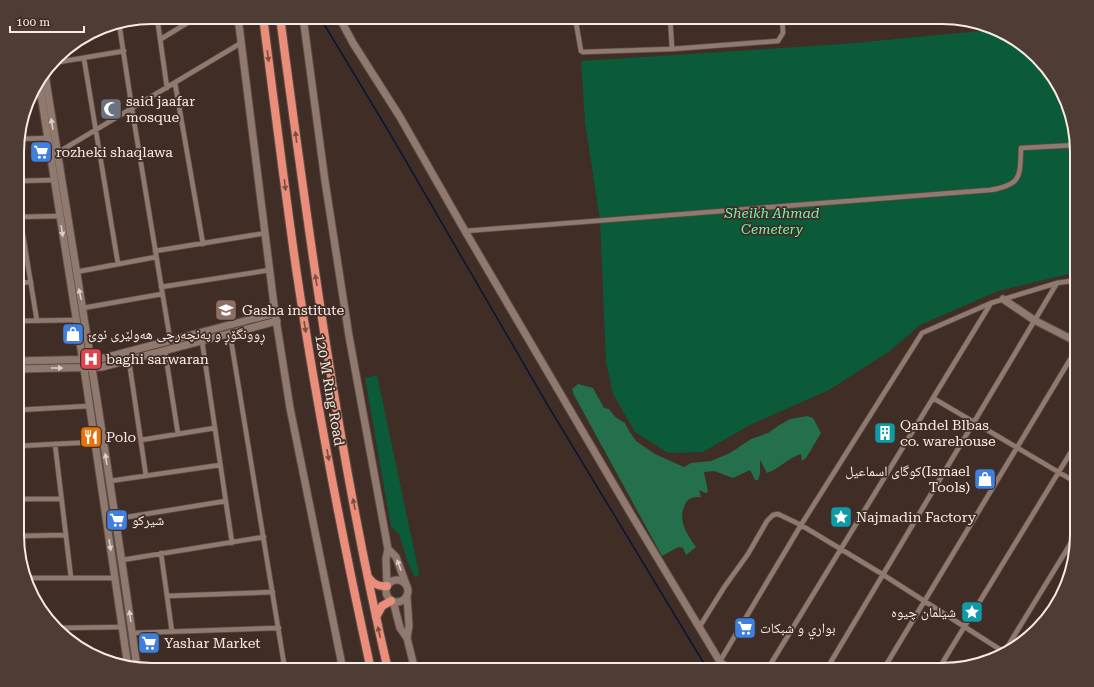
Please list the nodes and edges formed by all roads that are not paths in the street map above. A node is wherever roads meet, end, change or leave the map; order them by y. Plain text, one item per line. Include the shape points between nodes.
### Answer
1 (159, 24) edge
2 (186, 24) edge
3 (239, 24) edge
4 (264, 24) edge
5 (281, 24) edge
6 (304, 24) edge
7 (307, 24) edge
8 (343, 24) edge
9 (576, 24) edge
10 (670, 24) edge
11 (782, 24) edge
12 (121, 28) edge
13 (305, 30) junction
14 (161, 39) junction
15 (241, 43) junction
16 (672, 49) junction
17 (124, 52) junction
18 (84, 59) junction
19 (61, 63) edge
20 (46, 81) edge
21 (175, 83) junction
22 (167, 88) junction
23 (40, 90) edge
24 (132, 109) junction
25 (95, 131) junction
26 (48, 138) junction
27 (25, 139) edge
28 (1070, 145) edge
29 (57, 153) junction
30 (54, 180) junction
31 (24, 181) edge
32 (60, 216) junction
33 (24, 217) edge
34 (465, 231) junction
35 (266, 233) junction
36 (24, 241) edge
37 (203, 244) junction
38 (25, 246) joint
39 (155, 251) junction
40 (156, 257) junction
41 (118, 264) junction
42 (270, 270) junction
43 (76, 272) junction
44 (1070, 281) edge
45 (31, 282) junction
46 (24, 283) edge
47 (1056, 283) junction
48 (161, 287) junction
49 (162, 294) junction
50 (1003, 299) junction
51 (991, 303) junction
52 (83, 308) junction
53 (275, 313) junction
54 (76, 320) junction
55 (1034, 320) junction
56 (36, 321) junction
57 (277, 321) junction
58 (24, 322) edge
59 (199, 332) junction
60 (230, 334) junction
61 (1070, 338) edge
62 (170, 339) junction
63 (202, 341) junction
64 (165, 351) junction
65 (82, 360) junction
66 (92, 360) junction
67 (1070, 360) edge
68 (24, 361) edge
69 (129, 361) junction
70 (24, 368) edge
71 (84, 368) junction
72 (93, 368) junction
73 (933, 398) junction
74 (89, 406) junction
75 (24, 410) edge
76 (974, 422) junction
77 (215, 428) junction
78 (178, 434) junction
79 (141, 440) junction
80 (95, 442) junction
81 (54, 444) junction
82 (24, 446) edge
83 (1017, 448) junction
84 (1070, 453) edge
85 (220, 465) junction
86 (1058, 472) junction
87 (146, 476) junction
88 (1070, 480) edge
89 (110, 482) junction
90 (24, 499) edge
91 (60, 499) junction
92 (226, 501) junction
93 (115, 519) junction
94 (801, 525) junction
95 (24, 536) edge
96 (65, 536) junction
97 (264, 537) junction
98 (232, 543) junction
99 (1070, 545) edge
100 (388, 549) junction
101 (840, 550) junction
102 (161, 554) junction
103 (122, 560) junction
104 (882, 574) junction
105 (368, 577) junction
106 (32, 578) edge
107 (71, 578) junction
108 (115, 578) junction
109 (406, 584) junction
110 (387, 585) junction
111 (273, 592) junction
112 (167, 596) junction
113 (406, 598) junction
114 (392, 601) junction
115 (924, 601) junction
116 (376, 617) junction
117 (700, 626) junction
118 (122, 627) junction
119 (964, 627) junction
120 (64, 628) edge
121 (279, 628) junction
122 (172, 632) junction
123 (132, 633) junction
124 (407, 638) junction
125 (1010, 644) edge
126 (999, 650) edge
127 (127, 661) edge
128 (720, 661) junction
129 (136, 662) edge
130 (284, 663) edge
131 (342, 663) edge
132 (370, 663) edge
133 (386, 663) edge
134 (413, 663) edge
135 (723, 663) edge
136 (771, 663) edge
137 (830, 663) edge
138 (887, 663) edge
139 (942, 663) edge

1 - 14 street
2 - 14 street
3 - 15 street
4 -> 132 highway, 120 M Ring Road via 313,376
105 -> 5 highway, 120 M Ring Road via 311,252
6 - 13 street
7 - 13 street
8 - 34 street
9 - 16 street via 579,46 583,52
10 - 16 street
11 - 16 street via 783,33 778,41
12 - 17 street
13 - 100 street via 349,336
14 - 22 street
15 - 21 street
15 - 35 street
17 - 18 street
17 - 24 street
18 - 19 street
18 - 25 street
29 -> 20 street
21 - 22 street
21 - 37 street
22 - 24 street
23 - 26 street
24 - 25 street
24 - 39 street
25 - 29 street
25 - 41 street
26 - 27 street
26 - 30 street
28 - 34 street via 1021,148 1021,170 1018,176 1008,186 990,190
29 - 43 street
30 - 31 street
30 - 32 street
32 - 33 street
32 -> 54 street
34 - 117 street
35 - 37 street
35 - 42 street
36 - 38 street
37 - 39 street
38 - 45 street
39 - 40 street
40 - 41 street
40 - 48 street
41 - 43 street
42 - 48 street
42 - 53 street
52 -> 43 street
44 - 47 street
45 - 46 street
45 - 56 street
47 - 50 street
47 - 55 street
48 - 49 street
49 - 52 street
49 - 62 street
50 - 51 street
50 - 55 street
51 - 73 street
51 - 94 street via 922,333
52 - 66 street
53 - 57 street
53 - 59 street
54 - 56 street
54 - 65 street
55 - 61 street
55 - 76 street
56 - 58 street
57 - 60 street
57 - 131 street via 290,408
59 - 62 street
59 - 63 street
60 - 63 street
60 - 97 street
62 - 66 street
63 - 64 street
63 - 77 street
64 - 69 street
64 - 78 street
65 - 66 street
65 - 68 street
65 - 71 street
66 - 72 street
67 - 83 street
69 - 72 street
69 - 79 street
70 -> 71 street
71 - 72 street
71 - 74 street
89 -> 72 street
73 - 76 street
73 - 101 street
74 - 75 street
74 - 80 street
76 - 83 street
76 - 104 street
77 - 78 street
77 - 85 street
78 - 79 street
79 - 87 street
80 - 81 street
80 -> 108 street
81 - 82 street
81 - 91 street
83 - 86 street
83 - 115 street
84 - 86 street
85 - 87 street
85 - 92 street
86 - 88 street
86 - 119 street
87 - 89 street
89 - 93 street
90 - 91 street
91 - 96 street
92 - 93 street
92 - 98 street
93 - 103 street
94 - 101 street
94 - 117 street via 778,514 773,515
94 - 128 street
95 - 96 street
96 - 107 street
97 - 98 street
97 - 111 street
98 - 102 street
99 - 125 street
109 -> 100 street via 396,557
100 - 110 street
101 - 104 street
101 - 136 street
102 - 103 street
102 - 112 street
123 -> 103 street
104 - 115 street
104 - 137 street
105 - 110 highway via 377,585
105 - 116 highway, 120 M Ring Road
106 - 107 street
107 - 108 street
108 - 118 street
109 - 110 street via 398,580
109 - 113 street
110 - 114 street via 386,592
111 - 112 street
111 - 121 street
112 - 122 street
113 - 114 street via 400,602
113 - 124 street via 409,626
114 - 116 highway via 382,606
114 - 124 street via 400,628
115 - 119 street
115 - 138 street
133 -> 116 highway, 120 M Ring Road
117 - 128 street
118 - 120 street
118 - 127 street
119 - 126 street
119 - 139 street
121 - 122 street
121 - 130 street
122 - 123 street
123 - 129 street
124 - 134 street
128 - 135 street

